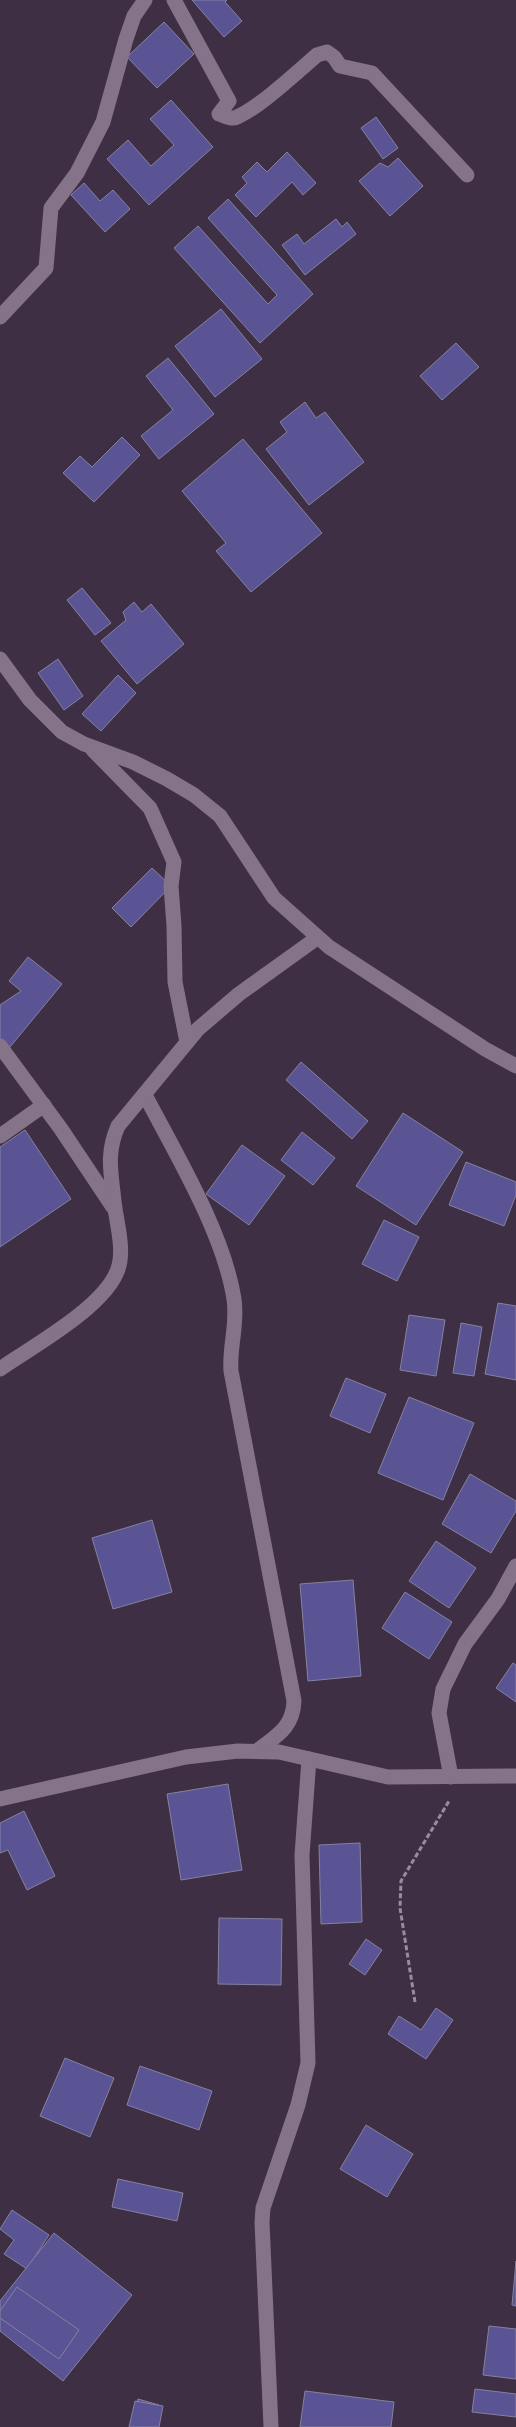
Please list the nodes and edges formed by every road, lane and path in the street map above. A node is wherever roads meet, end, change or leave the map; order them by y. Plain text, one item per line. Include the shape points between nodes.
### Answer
1 (145, 0) edge
2 (174, 0) edge
3 (467, 175) dead end
4 (0, 317) edge
5 (0, 659) edge
6 (90, 747) junction
7 (317, 938) junction
8 (187, 1042) junction
9 (0, 1046) edge
10 (516, 1066) edge
11 (145, 1095) junction
12 (44, 1105) junction
13 (0, 1136) edge
14 (115, 1210) junction
15 (0, 1369) edge
16 (516, 1566) edge
17 (257, 1751) junction
18 (309, 1759) junction
19 (516, 1776) edge
20 (454, 1777) junction
21 (0, 1799) edge
22 (415, 2002) dead end
23 (271, 2427) edge

1 - 4 street via 134,16 126,39 103,122 77,173 51,208 46,268
2 - 3 street via 229,101 218,114 237,117 317,56 327,52 340,66 372,73
5 - 6 street via 42,715 62,732
6 - 7 street via 133,762 194,795 213,811 240,844 274,898
6 - 8 street via 150,808 174,862 171,886 175,982
7 - 8 street via 239,994
7 - 10 street
8 - 11 street
9 - 12 street
11 - 14 street via 118,1126 111,1142 109,1159
11 - 17 street via 202,1207 235,1300 231,1371 294,1701 293,1717 285,1728
12 - 13 street
12 - 14 street
14 - 15 street via 120,1250 118,1268 111,1284 95,1304
16 - 20 street via 498,1599 465,1644 443,1689 439,1713
17 - 18 street
17 - 21 street via 186,1757
18 - 20 street via 388,1777
18 - 23 street via 302,1855 308,2063 298,2105 263,2208 262,2222
19 - 20 street
20 - 22 path via 447,1806 401,1881 400,1908

